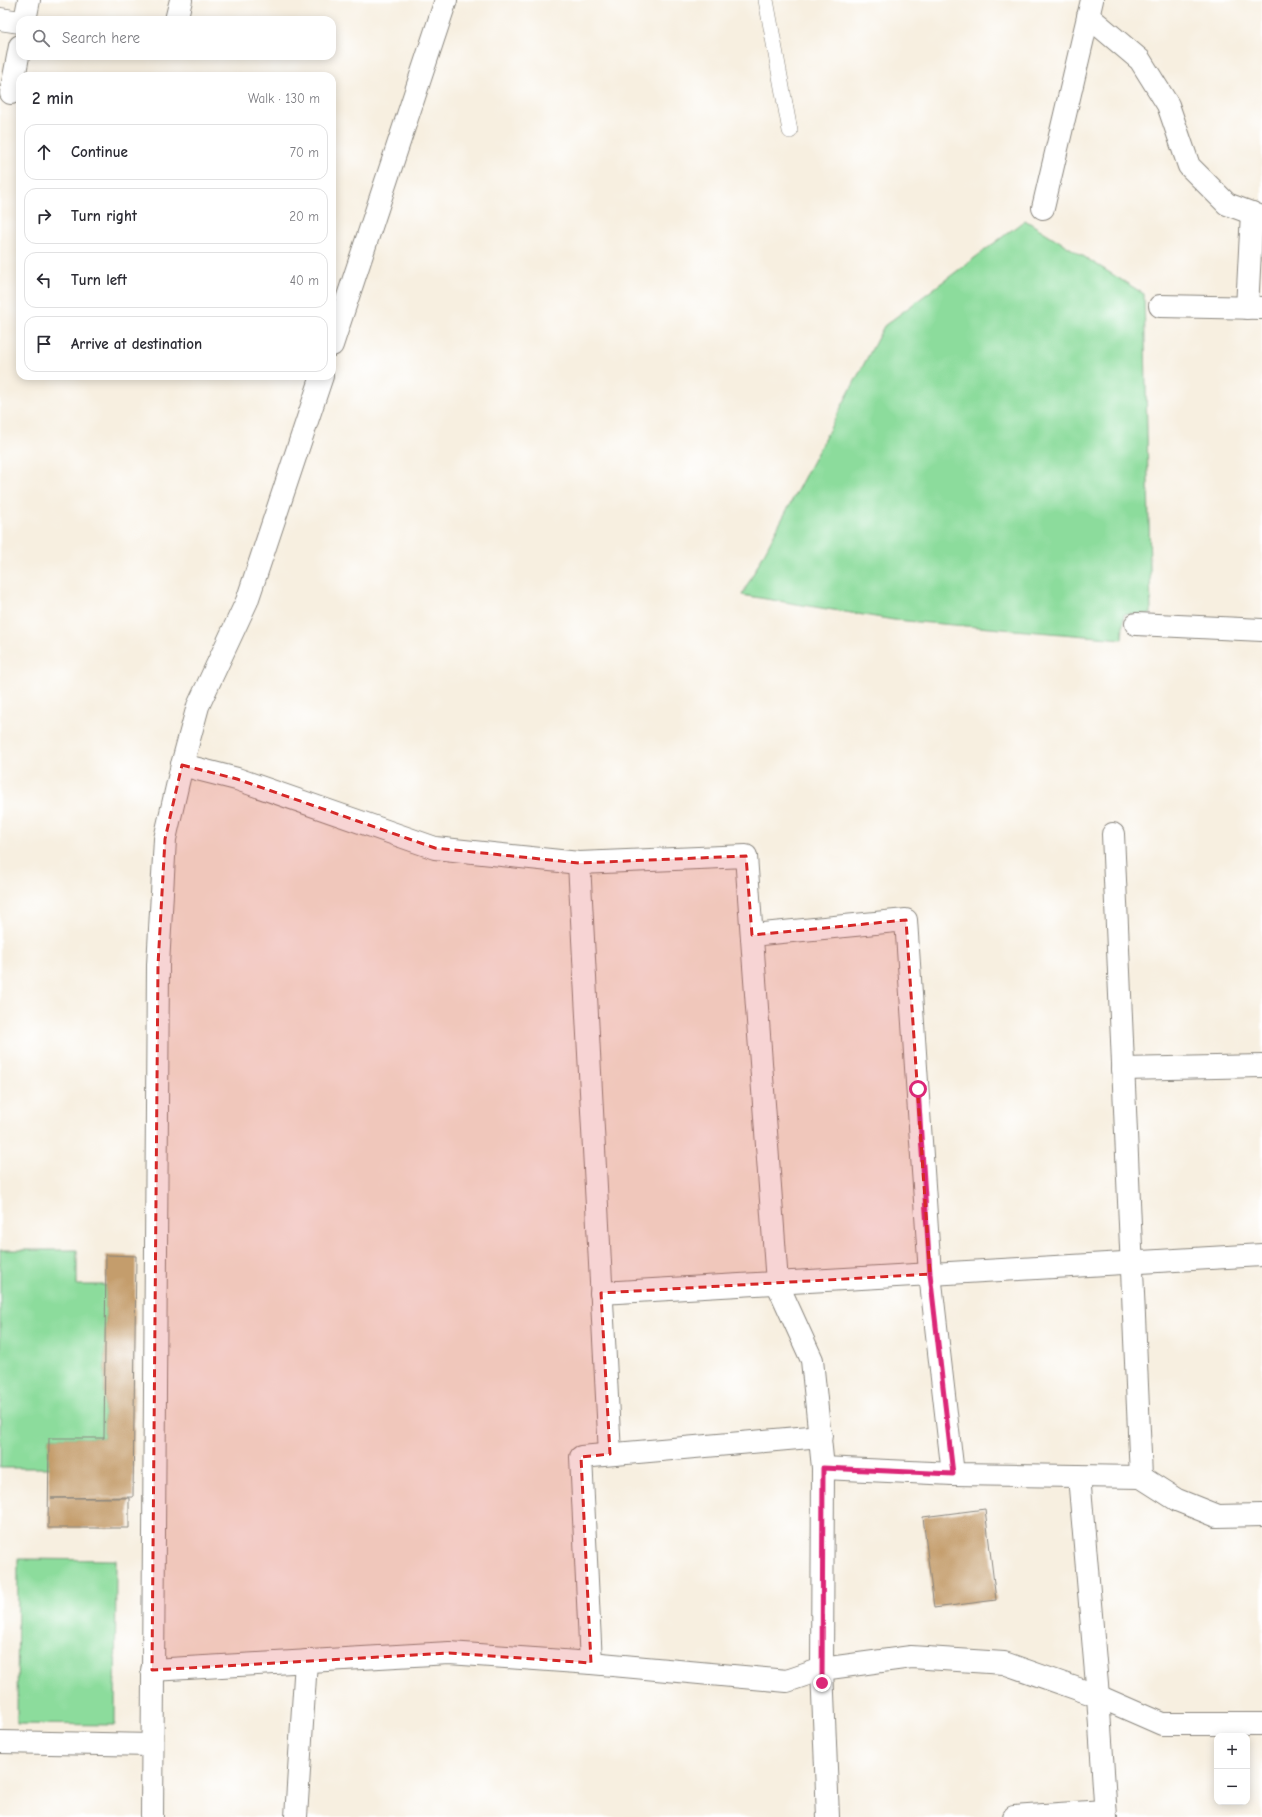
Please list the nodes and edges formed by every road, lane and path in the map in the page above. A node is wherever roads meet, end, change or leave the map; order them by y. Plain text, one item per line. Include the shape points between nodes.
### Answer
1 (29, 0) edge
2 (180, 0) edge
3 (446, 0) edge
4 (766, 0) edge
5 (1090, 8) edge
6 (26, 16) edge
7 (177, 16) edge
8 (0, 19) edge
9 (16, 21) edge
10 (17, 60) edge
11 (11, 93) dead end
12 (790, 131) dead end
13 (1043, 208) dead end
14 (1257, 215) edge
15 (1160, 306) dead end
16 (1254, 308) edge
17 (336, 333) edge
18 (321, 380) edge
19 (1136, 624) dead end
20 (1262, 630) edge
21 (182, 765) junction
22 (1113, 834) dead end
23 (579, 863) junction
24 (752, 935) junction
25 (1262, 1066) edge
26 (1123, 1068) junction
27 (1262, 1255) edge
28 (1132, 1263) junction
29 (930, 1274) junction
30 (777, 1283) junction
31 (601, 1293) junction
32 (821, 1436) junction
33 (610, 1454) junction
34 (823, 1468) junction
35 (953, 1474) junction
36 (1079, 1476) junction
37 (1142, 1477) junction
38 (1262, 1515) edge
39 (306, 1661) junction
40 (591, 1663) junction
41 (822, 1669) junction
42 (152, 1670) junction
43 (1098, 1696) junction
44 (1262, 1724) edge
45 (0, 1742) edge
46 (152, 1745) junction
47 (1105, 1814) edge
48 (152, 1817) edge
49 (296, 1817) edge
50 (828, 1817) edge
51 (1014, 1817) edge

1 - 6 street
2 - 7 street
3 - 17 street
4 - 12 lane
5 - 13 street
5 - 14 street via 1140,60 1168,105 1189,166 1227,204
8 - 9 street
10 - 11 street
14 - 16 street
15 - 16 street
18 - 21 street via 247,601 198,706
19 - 20 street
21 - 23 street via 237,779 435,848
21 - 42 street via 164,839 158,966
22 - 26 street
23 - 24 street via 746,856
23 - 31 street
24 - 29 street via 906,920
24 - 30 street
25 - 26 street
26 - 28 street
27 - 28 street
28 - 29 street
28 - 37 street
29 - 30 street
29 - 35 street
30 - 31 street
30 - 32 street via 812,1360
31 - 33 street
32 - 33 street
32 - 34 street
33 - 40 street via 581,1457
34 - 35 street
34 - 41 street
35 - 36 street
36 - 37 street
36 - 43 street
37 - 38 street via 1177,1500 1217,1516
39 - 40 street via 449,1653
39 - 42 street
39 - 49 street
40 - 41 street via 787,1682
41 - 43 street via 911,1657 1004,1663
41 - 50 street
42 - 46 street
43 - 44 street via 1162,1724
43 - 47 street
45 - 46 street
46 - 48 street
47 - 51 street

